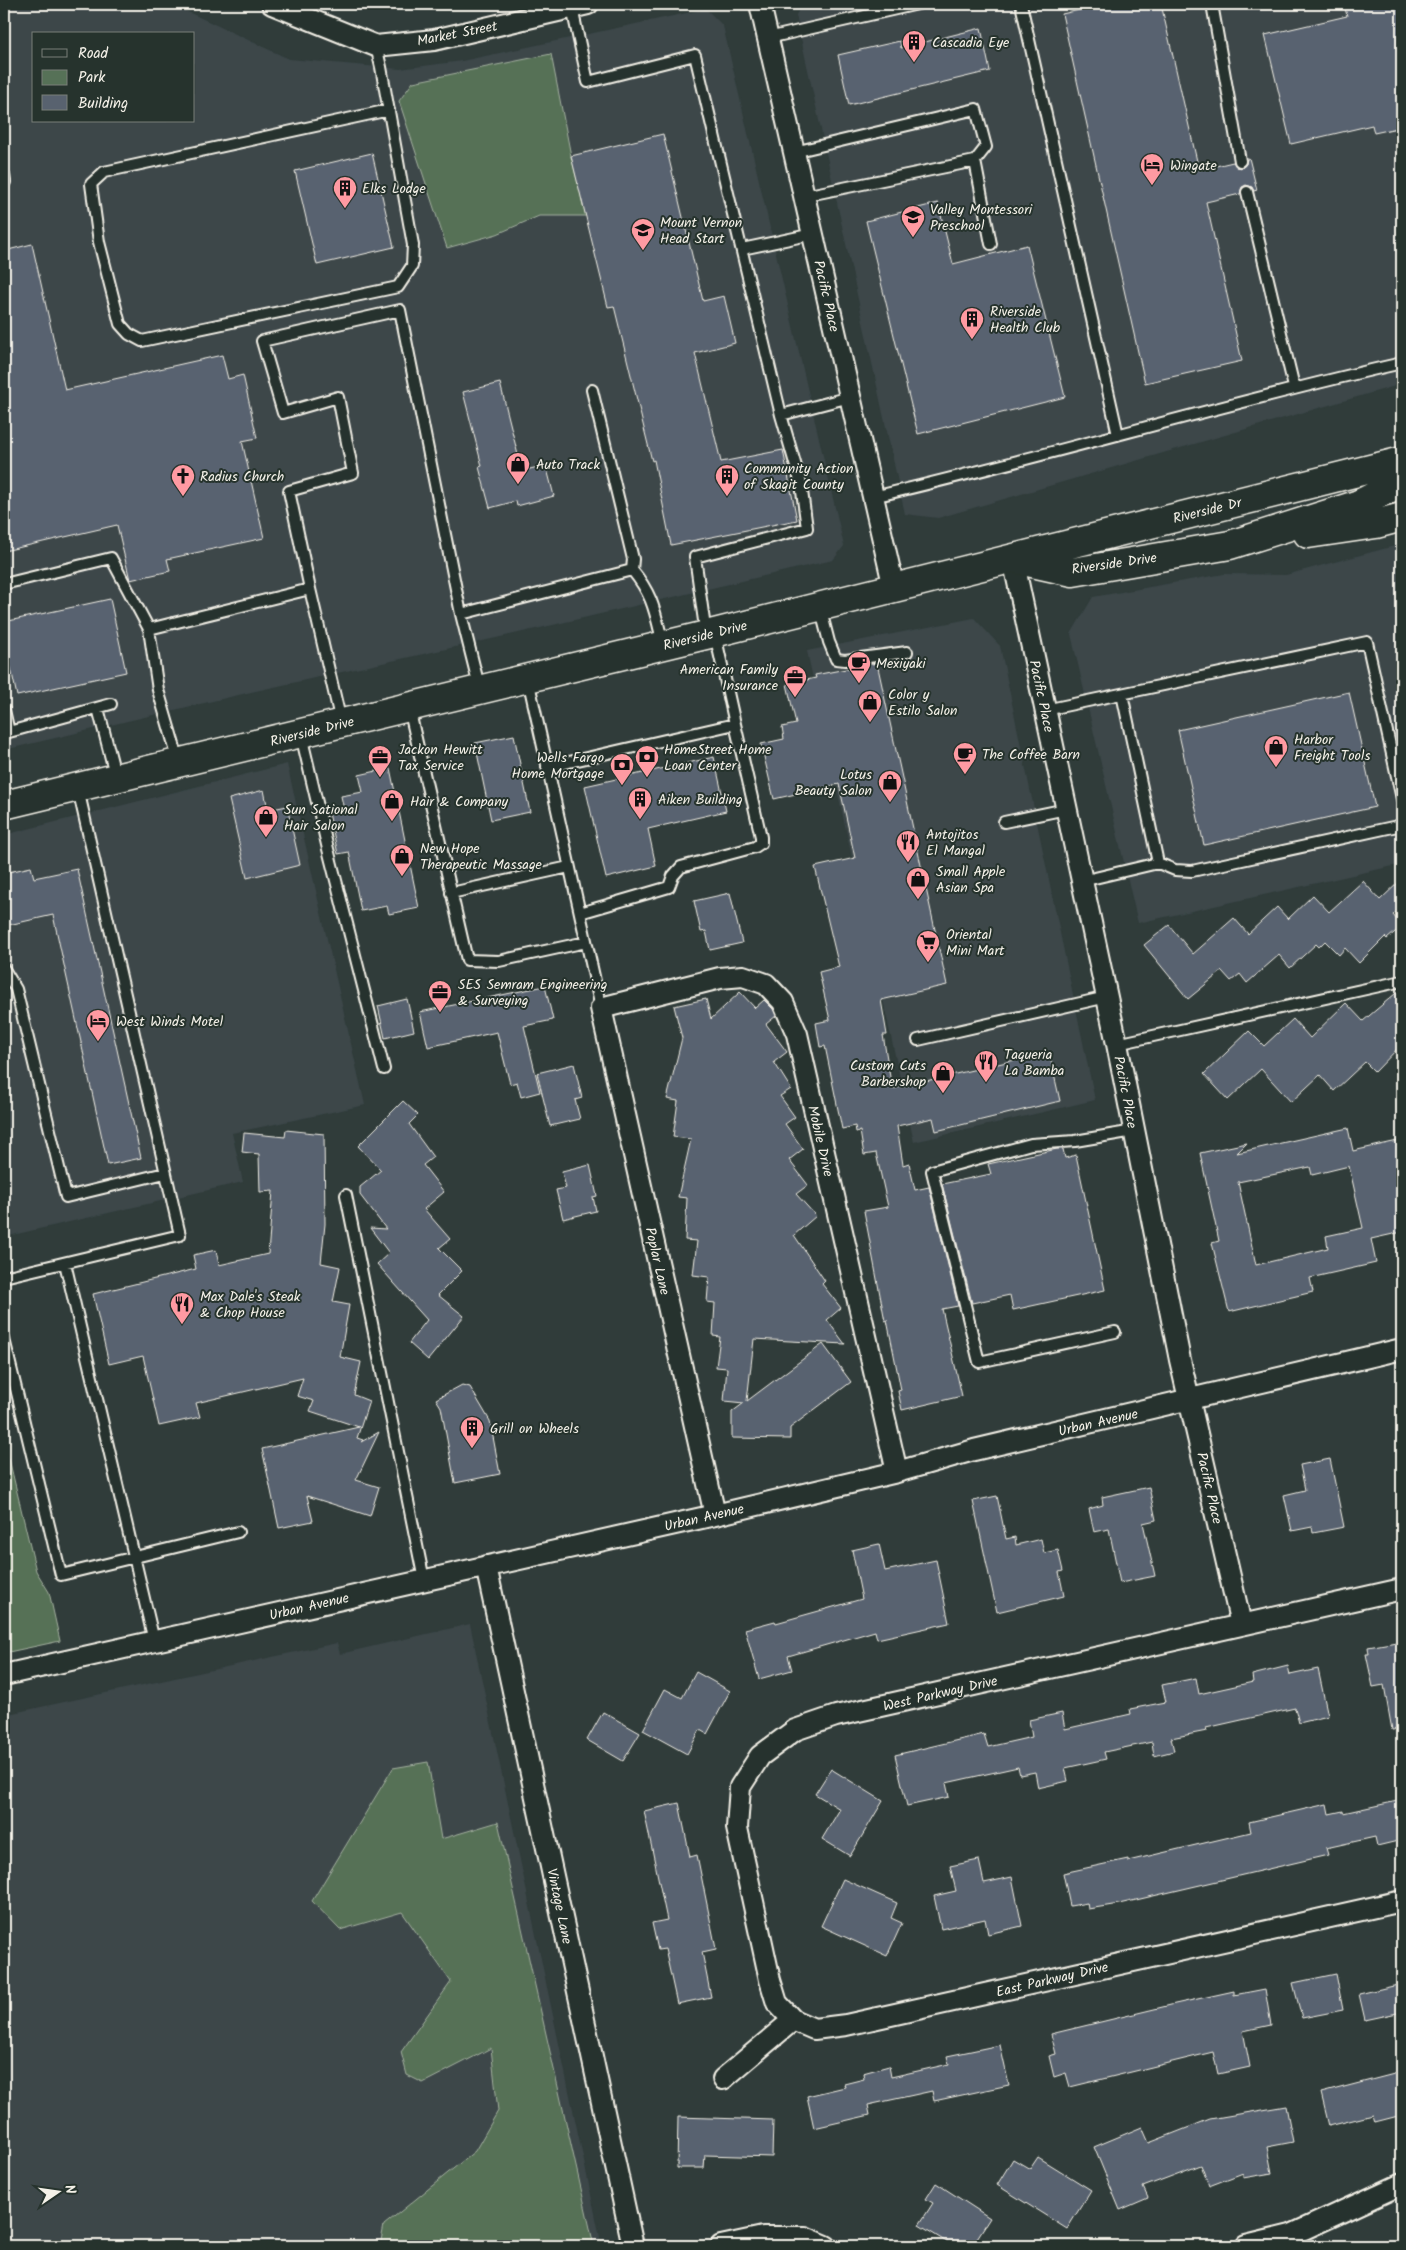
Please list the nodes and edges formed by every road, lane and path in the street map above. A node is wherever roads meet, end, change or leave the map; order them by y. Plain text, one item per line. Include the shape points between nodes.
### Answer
1 (272, 4) edge
2 (760, 4) edge
3 (918, 4) edge
4 (1021, 4) edge
5 (1212, 4) edge
6 (580, 6) edge
7 (768, 38) junction
8 (376, 46) junction
9 (389, 110) junction
10 (794, 152) junction
11 (1240, 160) dead end
12 (975, 161) junction
13 (4, 175) edge
14 (4, 182) edge
15 (1247, 192) dead end
16 (804, 196) junction
17 (813, 234) junction
18 (991, 244) dead end
19 (742, 249) junction
20 (1402, 363) edge
21 (1294, 387) junction
22 (592, 390) dead end
23 (850, 397) junction
24 (781, 415) junction
25 (1118, 435) junction
26 (1402, 461) edge
27 (1402, 482) edge
28 (873, 497) junction
29 (1402, 517) edge
30 (1230, 544) junction
31 (1012, 559) junction
32 (632, 570) junction
33 (4, 584) edge
34 (310, 588) junction
35 (894, 588) junction
36 (820, 607) junction
37 (461, 614) junction
38 (149, 629) junction
39 (711, 634) junction
40 (663, 646) junction
41 (907, 652) dead end
42 (528, 678) junction
43 (480, 690) junction
44 (1122, 694) junction
45 (111, 704) dead end
46 (408, 707) junction
47 (98, 708) junction
48 (4, 710) edge
49 (1045, 710) junction
50 (341, 724) junction
51 (735, 724) junction
52 (301, 734) junction
53 (179, 763) junction
54 (547, 767) junction
55 (116, 779) junction
56 (78, 788) junction
57 (1402, 799) edge
58 (4, 805) edge
59 (1066, 809) junction
60 (1004, 822) dead end
61 (1402, 825) edge
62 (1158, 863) junction
63 (570, 867) junction
64 (1082, 881) junction
65 (451, 893) junction
66 (580, 914) junction
67 (586, 942) junction
68 (4, 969) edge
69 (1402, 981) edge
70 (1107, 997) junction
71 (601, 1008) junction
72 (918, 1040) dead end
73 (1117, 1044) junction
74 (384, 1069) dead end
75 (1134, 1131) junction
76 (165, 1173) junction
77 (346, 1195) dead end
78 (65, 1263) junction
79 (4, 1278) edge
80 (1115, 1332) dead end
81 (4, 1339) edge
82 (1402, 1349) edge
83 (1189, 1400) junction
84 (896, 1472) junction
85 (715, 1515) junction
86 (238, 1532) dead end
87 (135, 1556) junction
88 (486, 1566) junction
89 (424, 1580) junction
90 (1402, 1589) edge
91 (1241, 1624) junction
92 (154, 1641) junction
93 (4, 1675) edge
94 (1402, 1901) edge
95 (793, 2020) junction
96 (722, 2079) dead end
97 (1402, 2184) edge
98 (633, 2246) edge
99 (720, 2246) edge
100 (826, 2246) edge
101 (1246, 2246) edge

1 - 8 street, Market Street
2 - 7 street, Pacific Place
3 - 7 lane
4 - 25 lane
5 - 11 lane
6 - 8 street, Market Street via 434,40
6 - 19 lane via 588,82 695,55
7 - 10 street, Pacific Place
8 - 9 lane
9 - 9 lane via 413,245 412,266 398,287 142,341 120,324 99,242 91,184 104,172
10 - 12 lane via 976,109 986,147
10 - 16 street, Pacific Place
12 - 16 lane
12 - 18 lane
13 - 14 lane
15 - 21 lane
16 - 17 street, Pacific Place
17 - 19 lane
17 - 23 street, Pacific Place
19 - 24 lane
20 - 21 lane
21 - 25 lane
22 - 32 lane via 633,559
23 - 24 lane
23 - 28 street, Pacific Place
24 - 39 lane via 801,484 807,528 696,557
25 - 28 lane
26 - 31 main road, Riverside Dr
27 - 30 main road, Riverside Drive via 1359,504
28 - 35 street, Pacific Place
29 - 30 main road via 1376,524
30 - 31 main road, Riverside Drive via 1073,572
31 - 35 main road, Riverside Drive
31 - 49 street, Pacific Place
32 - 37 lane
32 - 40 lane via 646,587 654,606
33 - 38 lane via 111,558
34 - 37 lane via 289,492 353,473 338,397 283,413 262,341 400,310
34 - 38 lane
34 - 50 lane
35 - 36 main road, Riverside Drive
36 - 39 main road, Riverside Drive
36 - 41 lane via 828,642 836,659
37 - 43 lane
38 - 53 lane via 158,690
39 - 40 main road, Riverside Drive
39 - 51 lane
40 - 42 main road, Riverside Drive
42 - 43 main road, Riverside Drive
42 - 54 lane
43 - 46 main road, Riverside Drive
44 - 49 lane
44 - 57 lane via 1367,642
44 - 62 lane
45 - 47 lane
46 - 50 main road, Riverside Drive
46 - 65 lane
47 - 48 lane via 9,732
47 - 55 lane
49 - 59 street, Pacific Place
50 - 52 main road, Riverside Drive
51 - 54 lane
51 - 66 lane via 761,843 681,867 669,887
52 - 53 main road, Riverside Drive
52 - 74 lane
53 - 55 main road, Riverside Drive
54 - 63 lane
55 - 56 main road, Riverside Drive
56 - 58 main road, Riverside Drive
56 - 76 lane
59 - 60 lane
59 - 64 street, Pacific Place
61 - 62 lane via 1192,871 1175,870
62 - 64 lane
63 - 65 lane
63 - 66 lane
64 - 70 street, Pacific Place
65 - 67 lane via 467,960 499,961
66 - 67 lane
67 - 71 lane
68 - 76 lane via 16,988 66,1198
69 - 73 lane
70 - 72 lane
70 - 73 street, Pacific Place
71 - 84 street, Mobile Drive via 720,978 743,976 766,984 783,1002 797,1034
71 - 85 street, Poplar Lane
73 - 75 street, Pacific Place
75 - 80 lane via 1075,1141 1031,1144 932,1171 980,1362
75 - 83 street, Pacific Place
76 - 78 lane via 180,1236
77 - 89 lane
78 - 79 lane
78 - 87 lane
81 - 87 lane via 61,1574
82 - 83 street, Urban Avenue
83 - 84 street, Urban Avenue via 974,1450
83 - 91 street, Pacific Place
84 - 85 street, Urban Avenue
85 - 88 street, Urban Avenue
86 - 87 lane
87 - 92 lane
88 - 89 street, Urban Avenue
88 - 98 street, Vintage Lane
89 - 92 street, Urban Avenue
90 - 91 street, West Parkway Drive
91 - 95 street, West Parkway Drive via 836,1716 795,1730 760,1756 740,1788 737,1828 770,1980 777,2003
92 - 93 street, Urban Avenue
94 - 95 street, East Parkway Drive via 846,2025 814,2030
95 - 96 street
97 - 101 street via 1291,2235
99 - 100 street via 763,2237 805,2237

